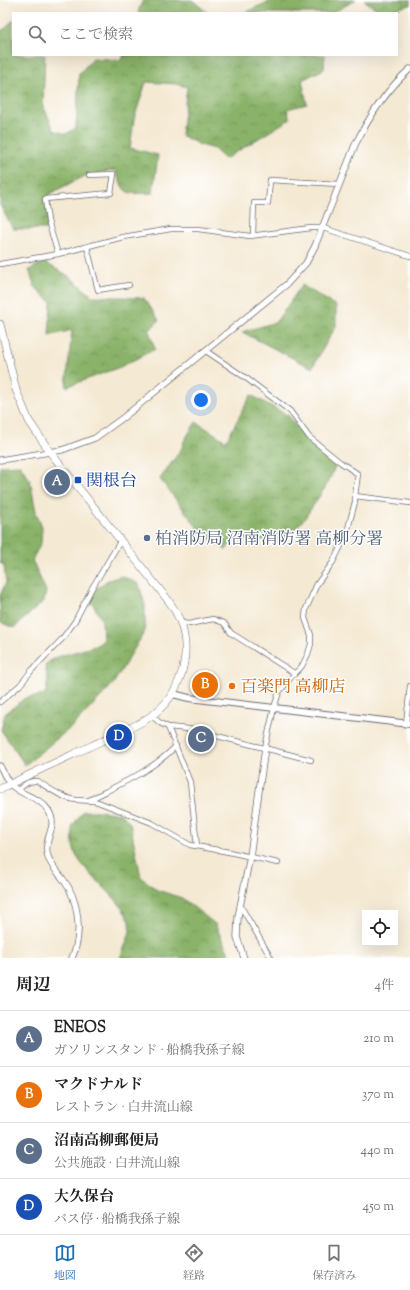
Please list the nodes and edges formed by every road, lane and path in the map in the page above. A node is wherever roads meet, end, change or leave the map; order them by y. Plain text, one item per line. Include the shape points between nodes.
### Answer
1 (410, 69) edge
2 (89, 175) dead end
3 (339, 184) junction
4 (323, 228) junction
5 (253, 235) junction
6 (87, 247) junction
7 (58, 254) junction
8 (410, 256) edge
9 (0, 264) edge
10 (130, 285) dead end
11 (0, 324) edge
12 (206, 351) junction
13 (50, 452) junction
14 (0, 460) edge
15 (355, 496) junction
16 (410, 503) edge
17 (121, 540) junction
18 (181, 623) junction
19 (294, 673) junction
20 (410, 686) edge
21 (173, 694) junction
22 (0, 702) edge
23 (274, 708) junction
24 (152, 716) junction
25 (408, 724) edge
26 (168, 727) junction
27 (176, 746) junction
28 (265, 748) junction
29 (311, 760) dead end
30 (0, 766) edge
31 (10, 784) junction
32 (0, 789) edge
33 (18, 790) junction
34 (89, 800) junction
35 (197, 846) junction
36 (250, 856) junction
37 (278, 863) dead end
38 (240, 905) junction
39 (72, 958) edge
40 (244, 958) edge
41 (271, 958) edge

1 - 3 street via 375,109 355,146
2 - 7 street via 114,174 112,193 45,199 48,221
3 - 4 street
3 - 5 street via 270,180 268,203 254,203
4 - 5 street
4 - 8 street
4 - 12 street via 312,252 297,274
5 - 6 street via 198,229 170,229
6 - 7 street
6 - 10 street via 98,290
7 - 9 street
11 - 13 main road via 21,404
12 - 13 street via 95,438
12 - 15 street via 290,411 309,437 358,474
13 - 14 street
13 - 17 main road
15 - 16 street
15 - 19 street via 353,514 343,542 333,562 317,584 306,609 305,618 311,635 311,644 302,666
17 - 18 main road via 168,600
17 - 22 street via 92,588 76,621 20,685
18 - 19 street via 213,619 224,623 238,638
18 - 21 main road via 184,637 184,667
19 - 23 street via 279,692
20 - 25 street
21 - 23 main road
21 - 24 main road
23 - 25 main road
23 - 28 street
24 - 26 street
24 - 31 main road via 130,729
26 - 27 street
26 - 28 street via 188,729
27 - 34 street via 148,767
27 - 35 street via 190,782
28 - 29 street
28 - 36 street
30 - 31 street
31 - 32 main road
31 - 33 street
33 - 34 street via 33,780 67,798
33 - 39 street via 44,804 53,820 47,854 52,866 69,888 79,925
34 - 35 street via 152,823 190,845
35 - 36 street
36 - 37 street
36 - 38 street
38 - 40 street via 237,931
38 - 41 street

